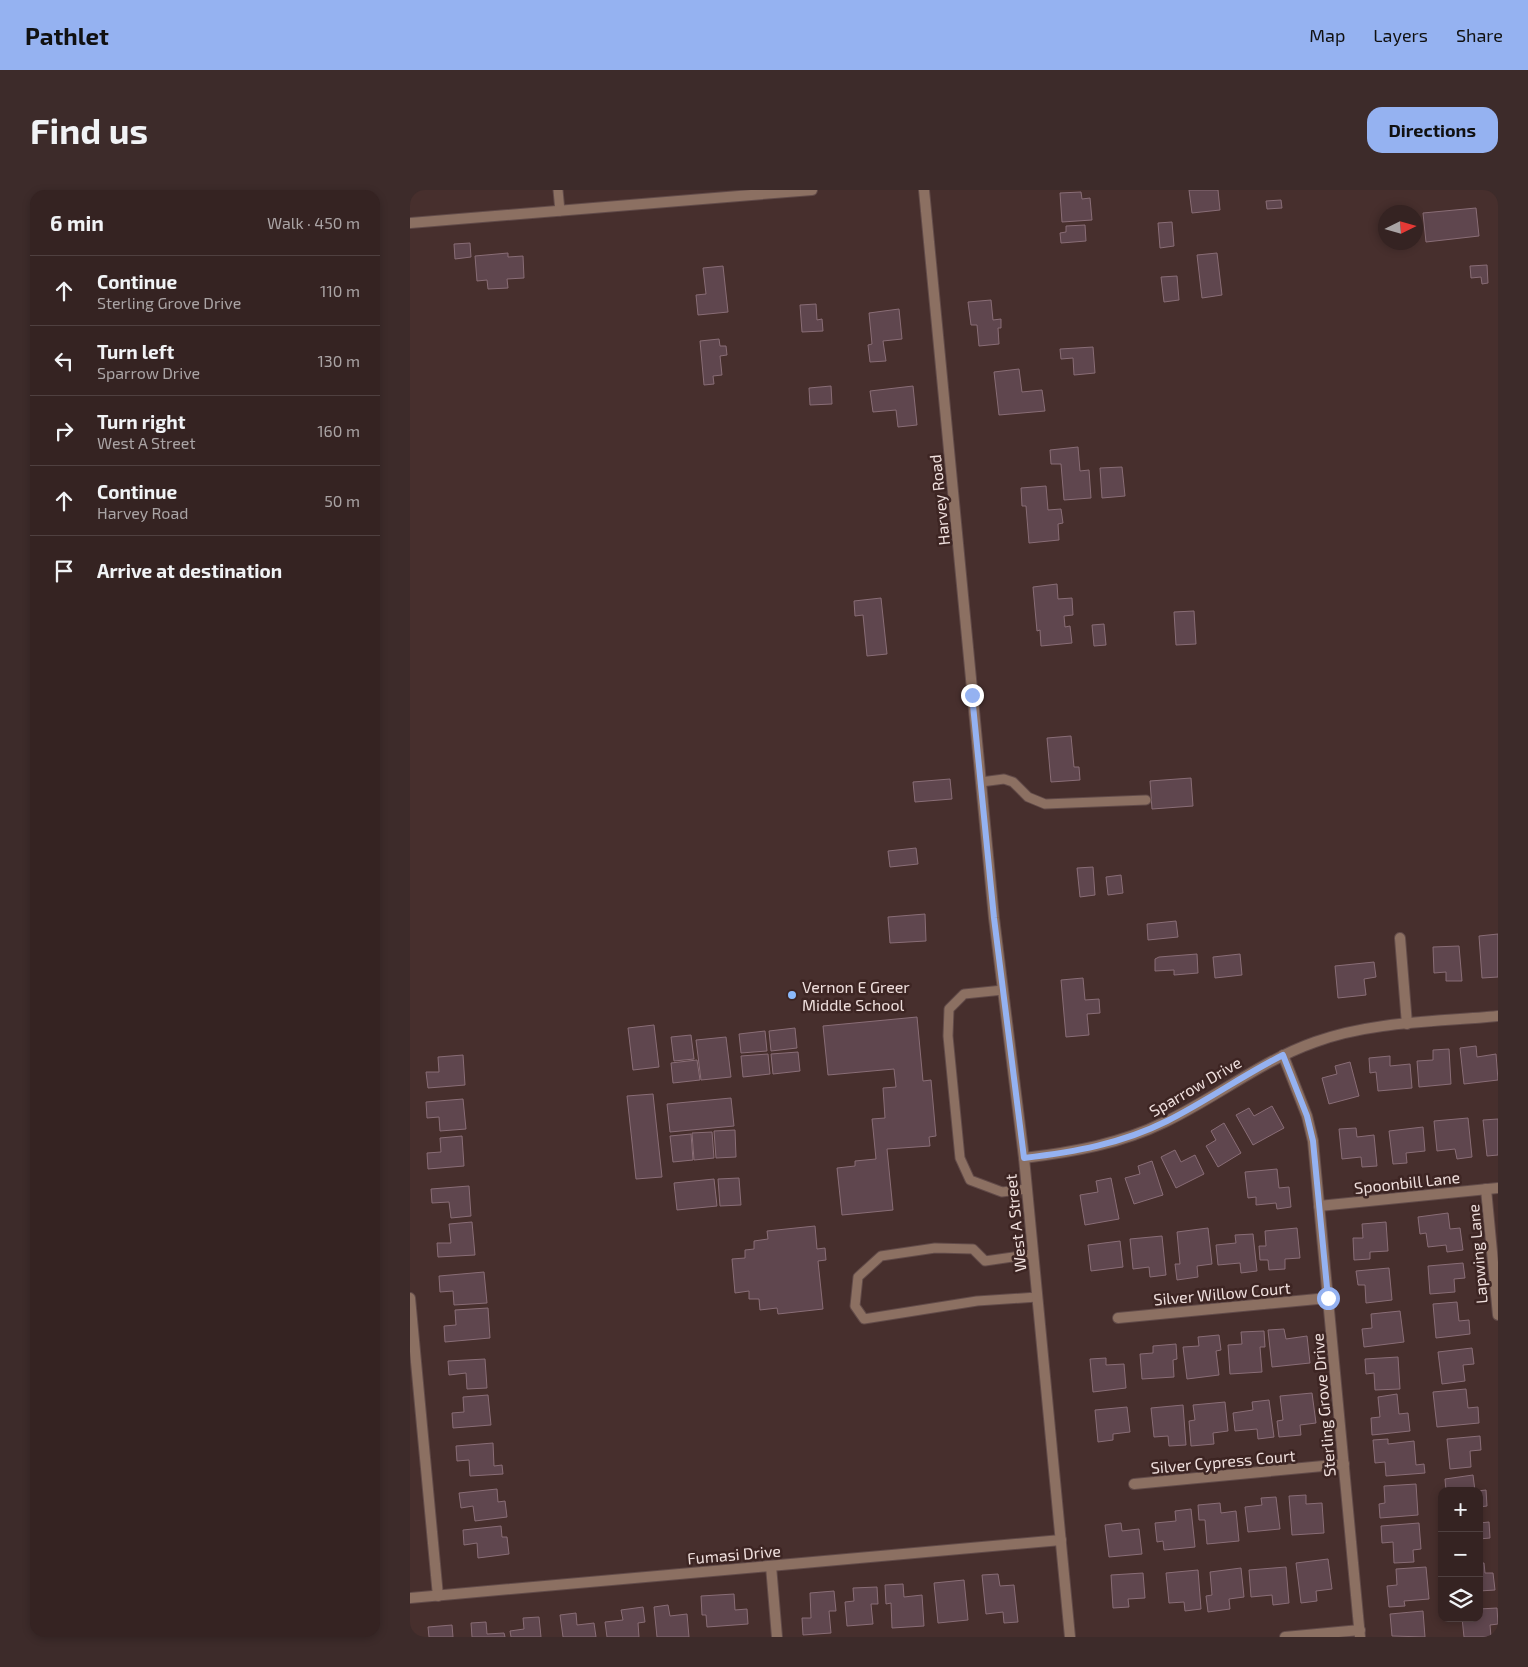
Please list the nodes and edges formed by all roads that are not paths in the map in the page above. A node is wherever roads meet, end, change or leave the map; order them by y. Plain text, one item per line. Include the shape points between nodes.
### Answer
1 (558, 190) edge
2 (812, 190) edge
3 (924, 190) edge
4 (560, 211) junction
5 (410, 223) edge
6 (981, 782) junction
7 (1146, 800) dead end
8 (983, 808) joint
9 (1400, 938) dead end
10 (1003, 990) junction
11 (1498, 1016) edge
12 (1408, 1024) junction
13 (1283, 1055) junction
14 (1024, 1158) junction
15 (1498, 1188) edge
16 (1026, 1189) junction
17 (1486, 1190) junction
18 (1319, 1206) junction
19 (1033, 1254) junction
20 (1037, 1297) junction
21 (410, 1298) edge
22 (1328, 1298) junction
23 (1498, 1315) edge
24 (1118, 1318) dead end
25 (1344, 1464) junction
26 (1134, 1484) dead end
27 (1061, 1540) junction
28 (770, 1566) junction
29 (438, 1596) junction
30 (410, 1598) edge
31 (1360, 1633) edge
32 (778, 1637) edge
33 (1070, 1637) edge
34 (1285, 1637) edge

1 - 4 lane
2 - 4 street
3 - 6 street, Harvey Road
4 - 5 street
6 - 7 lane via 1004,779 1013,782 1028,797 1045,804
6 - 8 street, Harvey Road
8 - 10 street, West A Street
9 - 12 street
10 - 14 street, West A Street
10 - 16 lane via 964,994 950,1009 948,1036 960,1158 970,1180 1002,1192
11 - 12 street, Sparrow Drive
12 - 13 street, Sparrow Drive via 1357,1031 1317,1041
13 - 14 street, Sparrow Drive via 1166,1122 1134,1136 1071,1153
13 - 18 street, Sterling Grove Drive via 1307,1116 1313,1141
14 - 16 street, West A Street
15 - 17 street, Spoonbill Lane
16 - 19 street, West A Street
17 - 18 street, Spoonbill Lane
17 - 23 street, Lapwing Lane
18 - 22 street, Sterling Grove Drive
19 - 20 street, West A Street
19 - 20 lane via 985,1261 973,1249 935,1248 881,1256 858,1277 855,1306 864,1319 976,1301
20 - 27 street, West A Street
21 - 29 street
22 - 24 street, Silver Willow Court
22 - 25 street, Sterling Grove Drive
25 - 26 street, Silver Cypress Court
25 - 31 street, Sterling Grove Drive
27 - 28 street, Fumasi Drive
27 - 33 street, West A Street
28 - 29 street, Fumasi Drive
28 - 32 street
29 - 30 street, Fumasi Drive
31 - 34 street

